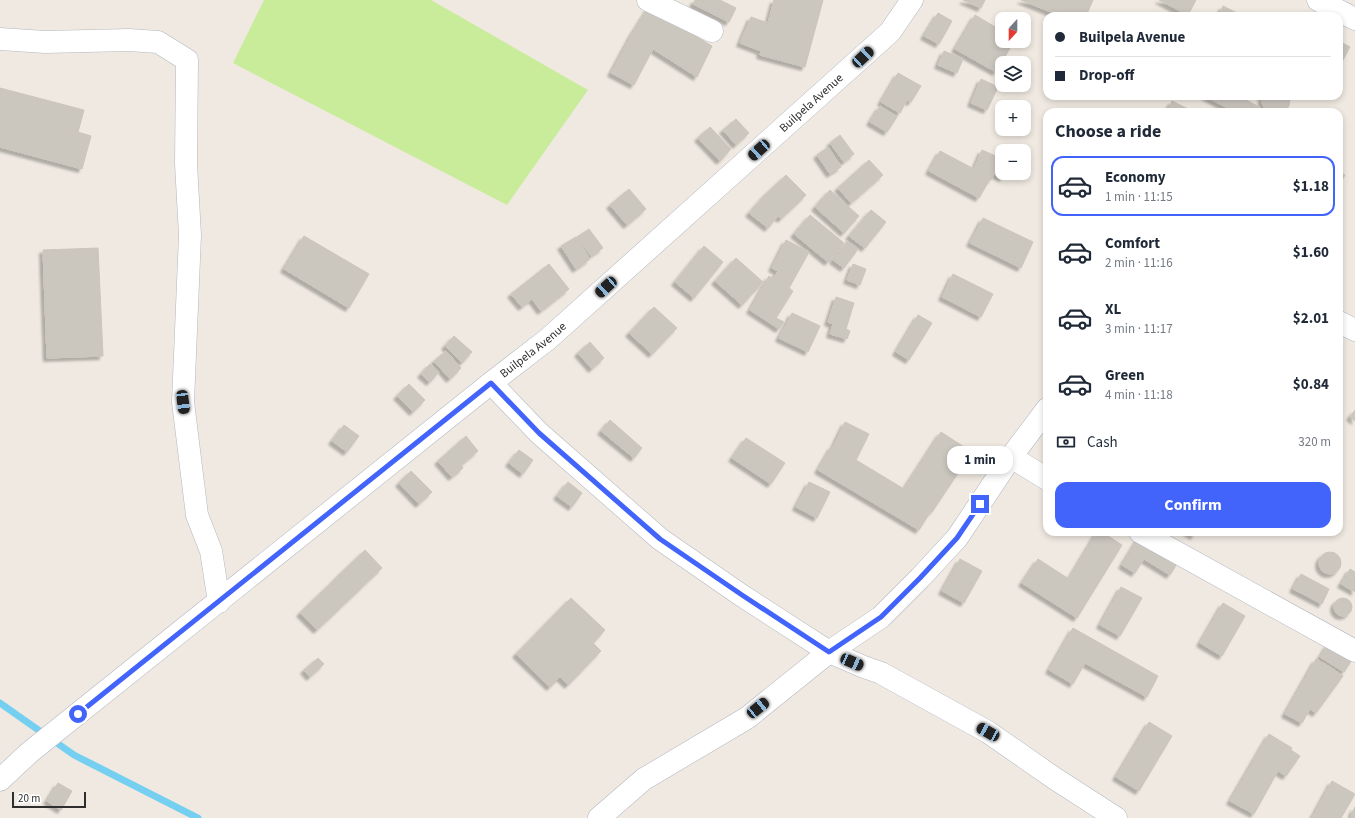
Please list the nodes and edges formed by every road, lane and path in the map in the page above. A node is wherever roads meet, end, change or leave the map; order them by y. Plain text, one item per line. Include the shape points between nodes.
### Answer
1 (648, 0) edge
2 (912, 0) edge
3 (1318, 0) edge
4 (1341, 12) edge
5 (1343, 13) edge
6 (1355, 19) edge
7 (712, 31) dead end
8 (0, 38) edge
9 (1343, 324) edge
10 (1355, 330) edge
11 (491, 383) junction
12 (1043, 414) edge
13 (1011, 457) junction
14 (1043, 477) edge
15 (1147, 536) edge
16 (219, 602) junction
17 (1355, 651) edge
18 (829, 652) junction
19 (0, 780) edge
20 (599, 818) edge
21 (1116, 818) edge

1 - 7 street
2 - 11 street, Builpela Avenue via 890,32 854,66 548,339
3 - 4 street
5 - 6 street
8 - 16 street via 45,42 158,42 188,60 186,164 190,235 183,402 197,515 211,550
9 - 10 street
11 - 16 street, Builpela Avenue
11 - 18 street via 539,433 660,539
12 - 13 street
13 - 14 street
13 - 18 street via 957,538 920,578 881,617
15 - 17 street
16 - 19 street, Builpela Avenue via 30,752
18 - 20 street via 747,718 644,779
18 - 21 street via 881,672 988,732

